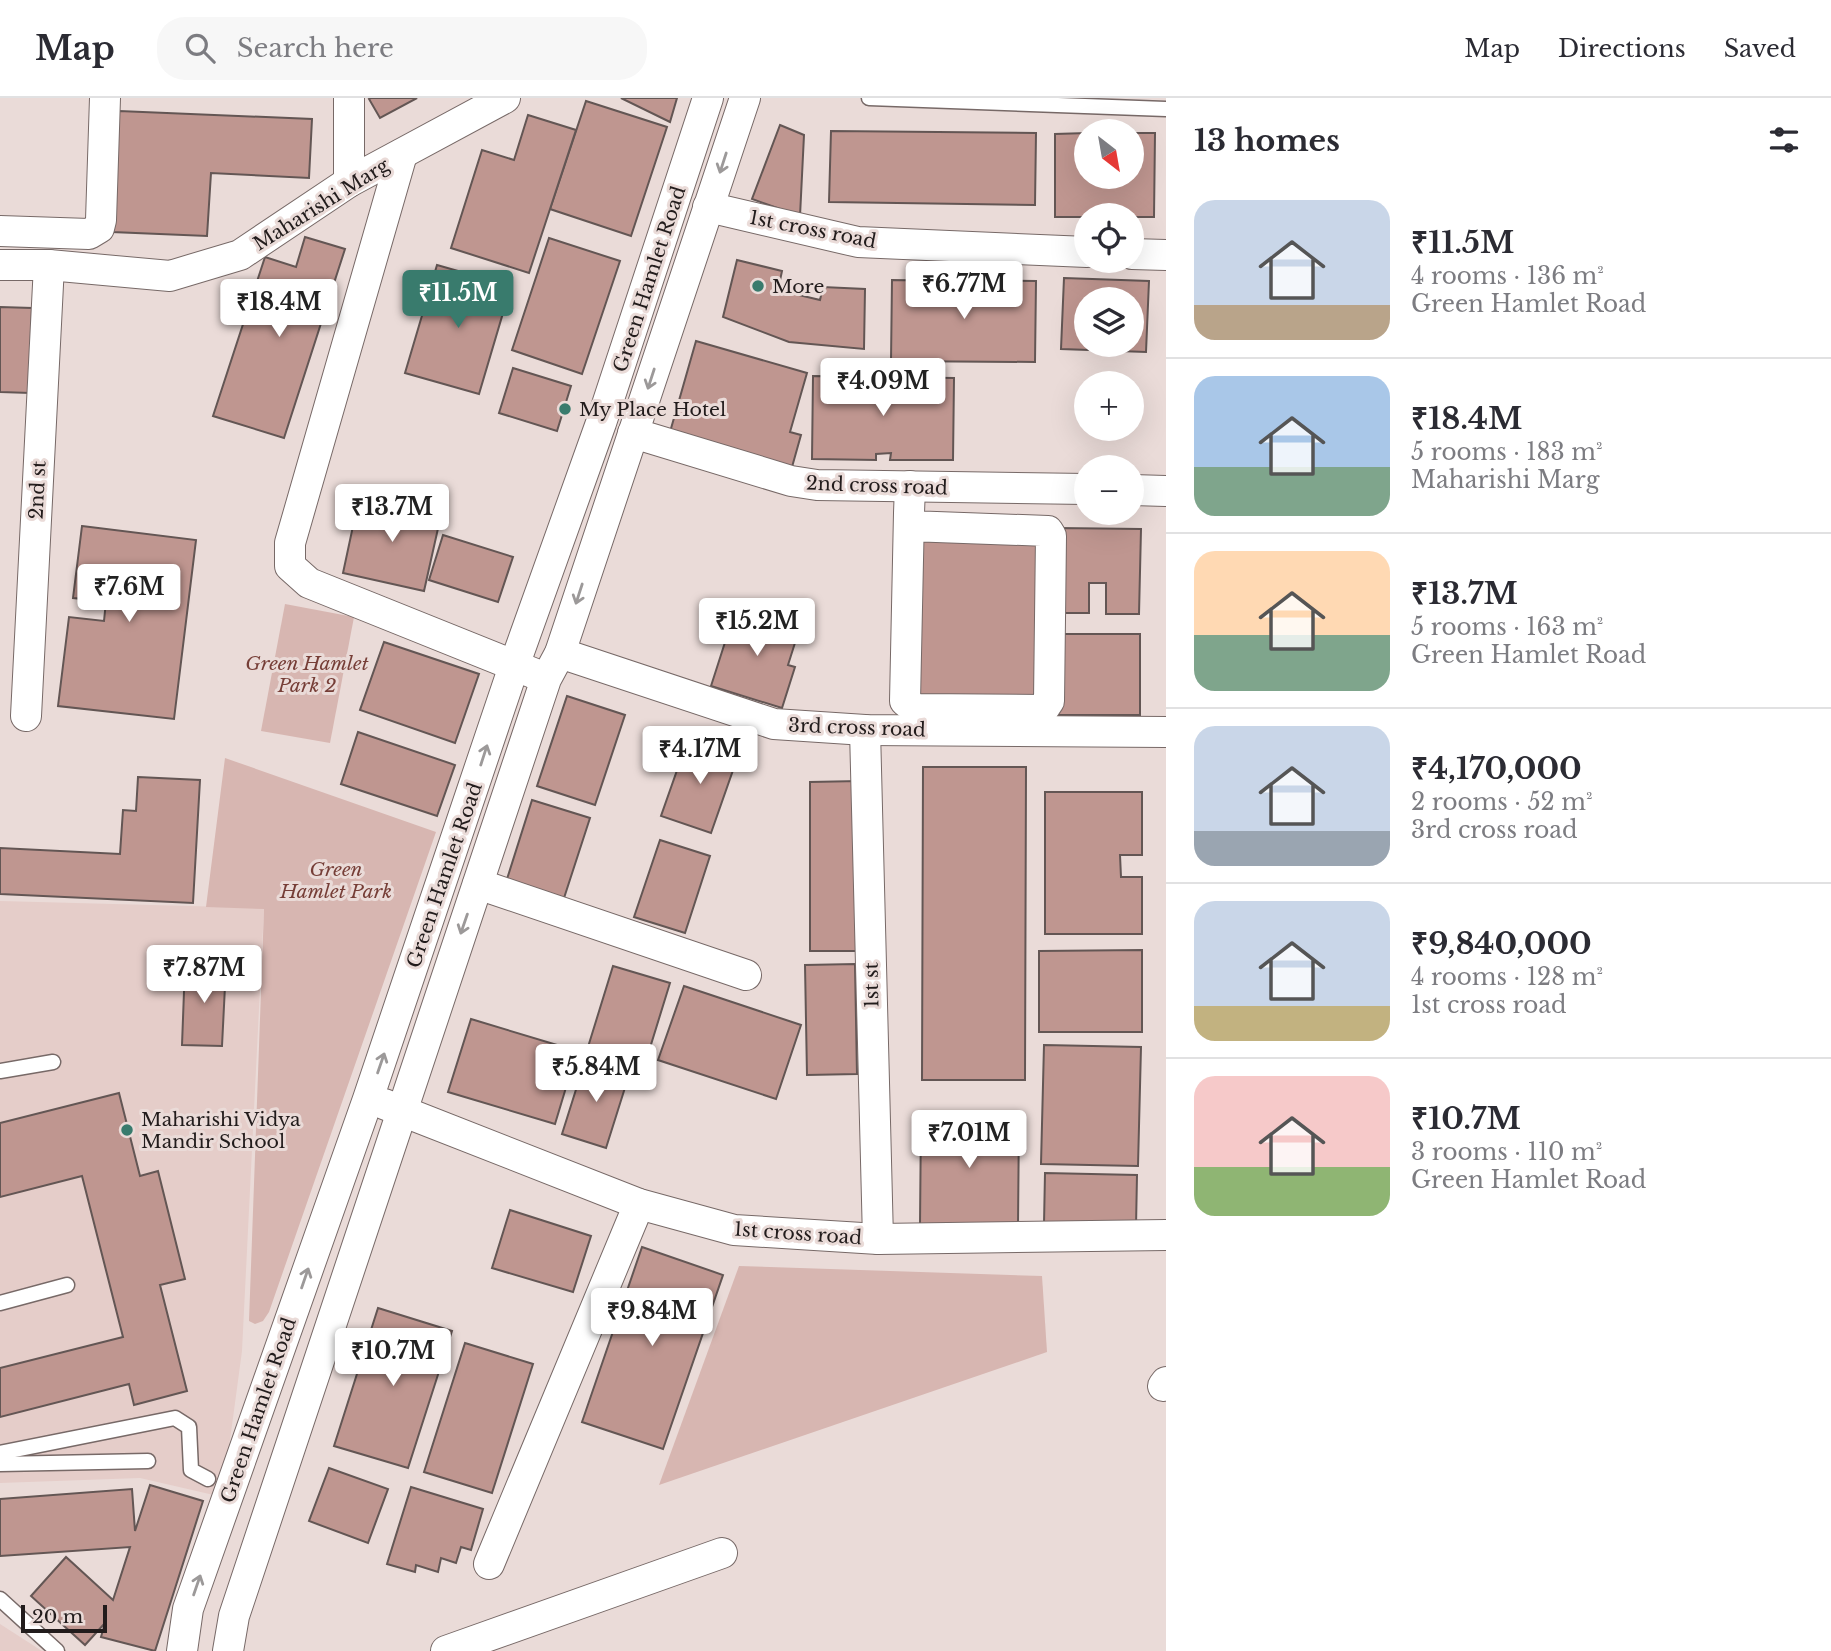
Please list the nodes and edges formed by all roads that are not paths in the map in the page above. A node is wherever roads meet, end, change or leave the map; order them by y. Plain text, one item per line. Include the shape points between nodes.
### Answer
1 (105, 98) edge
2 (349, 98) edge
3 (505, 98) edge
4 (708, 98) edge
5 (745, 98) edge
6 (869, 98) edge
7 (1166, 109) edge
8 (402, 154) junction
9 (349, 182) junction
10 (708, 207) junction
11 (0, 231) edge
12 (1074, 251) edge
13 (1144, 255) edge
14 (1166, 256) edge
15 (0, 265) edge
16 (49, 265) junction
17 (633, 433) junction
18 (910, 486) junction
19 (1074, 489) edge
20 (1144, 490) edge
21 (1166, 491) edge
22 (909, 526) junction
23 (514, 666) junction
24 (553, 666) junction
25 (26, 716) dead end
26 (865, 730) junction
27 (1166, 732) edge
28 (478, 884) junction
29 (747, 975) dead end
30 (53, 1062) dead end
31 (0, 1071) edge
32 (368, 1099) junction
33 (401, 1110) junction
34 (639, 1204) junction
35 (1166, 1236) edge
36 (878, 1239) junction
37 (67, 1285) dead end
38 (0, 1303) edge
39 (0, 1453) edge
40 (148, 1461) dead end
41 (0, 1464) edge
42 (208, 1479) dead end
43 (722, 1553) dead end
44 (489, 1564) dead end
45 (0, 1598) edge
46 (57, 1651) edge
47 (182, 1651) edge
48 (228, 1651) edge
49 (446, 1651) edge

1 - 11 street via 99,229 89,234
2 - 9 street
3 - 8 street, Maharishi Marg
4 - 23 street, Green Hamlet Road via 601,423
5 -> 10 street, Green Hamlet Road
6 - 7 lane
8 - 9 street, Maharishi Marg
8 - 23 street, 3rd cross road via 290,543 290,566 309,583
9 - 16 street, Maharishi Marg via 240,255 170,276
10 - 12 street, 1st cross road via 858,242
10 -> 17 street, Green Hamlet Road
13 - 14 street
15 - 16 street, Maharishi Marg
16 - 25 street, 2nd st
17 - 18 street, 2nd cross road via 791,481
17 -> 24 street, Green Hamlet Road
18 - 19 street, 2nd cross road
18 - 22 street
20 - 21 street
22 - 22 street via 905,701 915,709 1044,710 1049,701 1048,531
23 - 24 street, 3rd cross road
32 -> 23 street, Green Hamlet Road
24 - 26 street, 3rd cross road via 774,724
24 - 28 street, Green Hamlet Road
26 - 27 street, 3rd cross road
26 - 36 street, 1st st
28 - 29 street
28 -> 33 street, Green Hamlet Road
30 - 31 lane
32 - 33 street, 1st cross road
47 -> 32 street, Green Hamlet Road via 188,1609
33 - 34 street, 1st cross road
33 - 48 street, Green Hamlet Road via 234,1616
34 - 36 street, 1st cross road via 734,1230
34 - 44 street
35 - 36 street, 1st cross road
37 - 38 lane
39 - 42 lane via 175,1418 189,1427 191,1470
40 - 41 lane
43 - 49 street
45 - 46 lane

